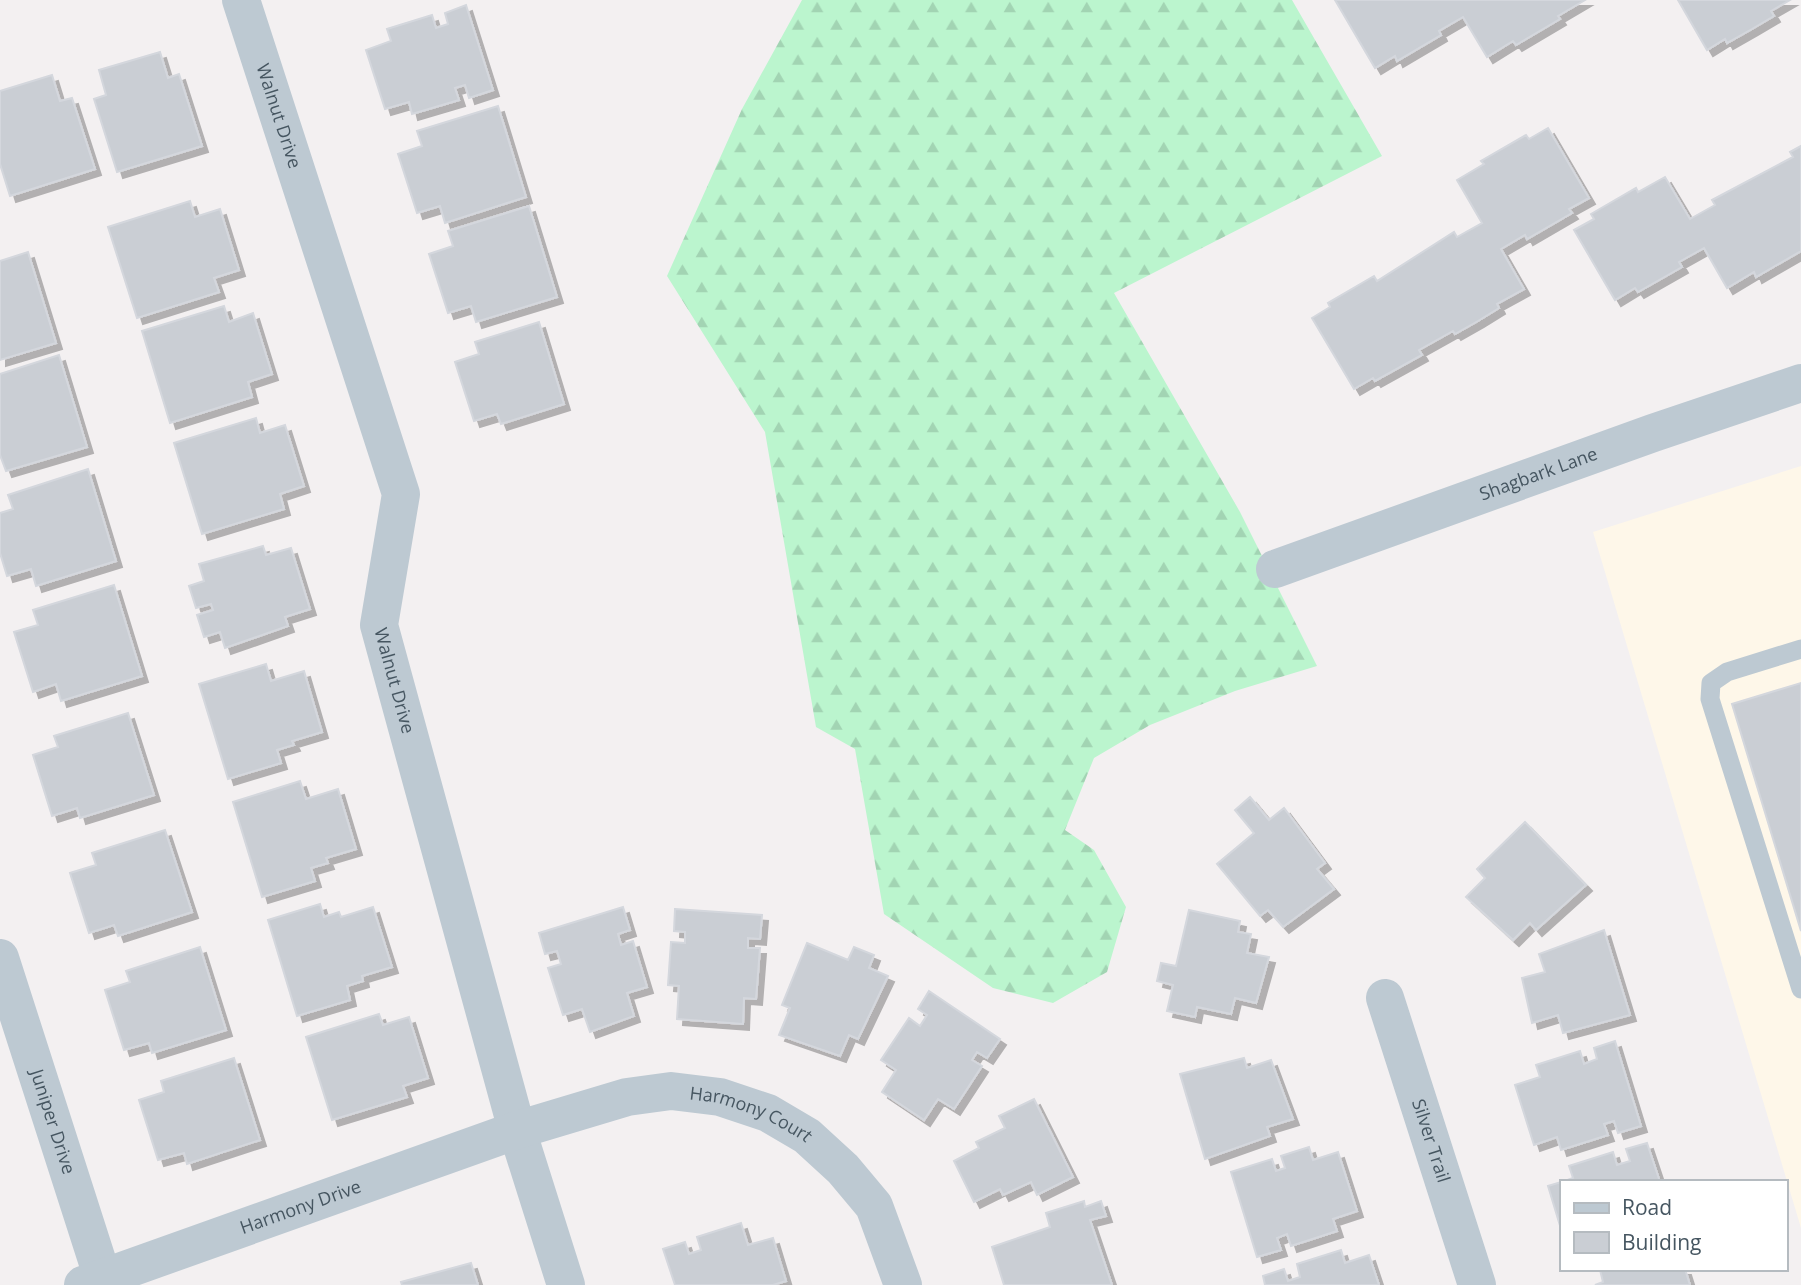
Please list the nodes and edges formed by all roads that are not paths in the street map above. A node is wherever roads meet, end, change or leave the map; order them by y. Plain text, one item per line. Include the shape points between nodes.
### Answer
1 (241, 0) edge
2 (1801, 383) edge
3 (1276, 569) dead end
4 (1801, 649) edge
5 (0, 958) edge
6 (1801, 989) edge
7 (1385, 998) dead end
8 (517, 1130) junction
9 (97, 1283) edge
10 (566, 1285) edge
11 (903, 1285) edge
12 (1477, 1285) edge

1 - 8 street, Walnut Drive via 401,494 379,625
2 - 3 street, Shagbark Lane
4 - 6 lane via 1727,672 1711,683 1710,699
5 - 9 street, Juniper Drive
7 - 12 street, Silver Trail
8 - 9 street, Harmony Drive
8 - 10 street, Walnut Drive
8 - 11 street, Harmony Court via 627,1097 671,1091 719,1097 768,1113 807,1136 874,1206

